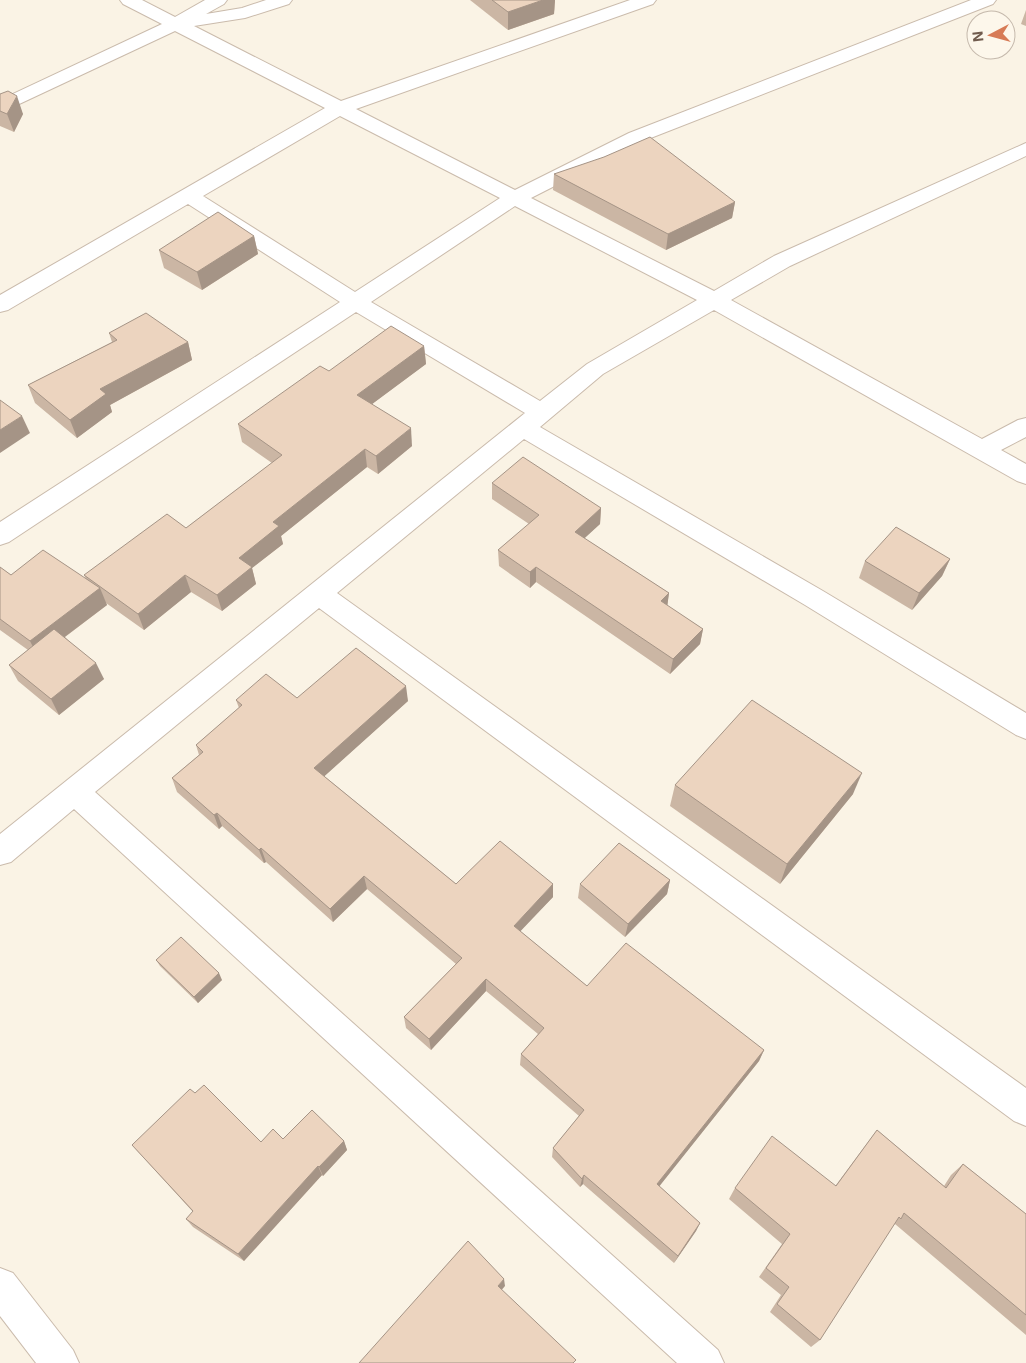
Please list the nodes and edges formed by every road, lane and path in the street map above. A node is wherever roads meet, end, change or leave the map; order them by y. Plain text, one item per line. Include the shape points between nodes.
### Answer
1 (129, 0) edge
2 (218, 0) edge
3 (283, 0) edge
4 (647, 0) edge
5 (987, 0) edge
6 (175, 24) junction
7 (0, 107) edge
8 (339, 108) junction
9 (1026, 149) edge
10 (188, 195) junction
11 (516, 197) junction
12 (714, 300) junction
13 (356, 302) junction
14 (0, 305) edge
15 (531, 419) junction
16 (1026, 426) edge
17 (982, 450) junction
18 (1026, 475) edge
19 (0, 535) edge
20 (318, 592) junction
21 (1026, 728) edge
22 (74, 791) junction
23 (0, 852) edge
24 (1026, 1109) edge
25 (0, 1286) edge
26 (60, 1363) edge
27 (705, 1363) edge

1 - 6 street
2 - 6 street
3 - 6 street via 245,12
4 - 8 street
5 - 11 street via 636,137
6 - 7 street
6 - 8 street
8 - 10 street
8 - 11 street
9 - 12 street via 782,261
10 - 13 street
10 - 14 street
11 - 12 street
11 - 13 street
12 - 15 street via 595,369
12 - 17 street
13 - 15 street
13 - 19 street
15 - 20 street
15 - 21 street
16 - 17 street
17 - 18 street
20 - 22 street
20 - 24 street
22 - 23 street
22 - 27 street
25 - 26 street

